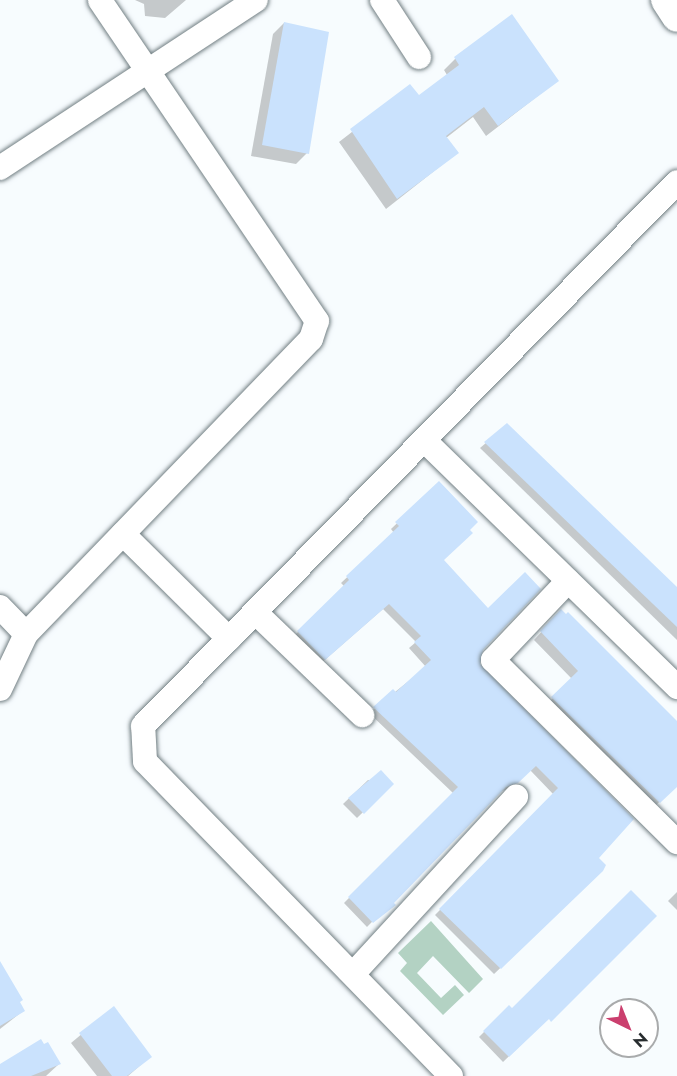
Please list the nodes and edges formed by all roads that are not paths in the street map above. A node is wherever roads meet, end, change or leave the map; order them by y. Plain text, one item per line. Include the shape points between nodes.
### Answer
1 (100, 0) edge
2 (256, 0) edge
3 (382, 0) edge
4 (666, 0) edge
5 (677, 17) edge
6 (419, 57) dead end
7 (149, 71) junction
8 (0, 168) edge
9 (677, 182) edge
10 (424, 440) junction
11 (123, 534) junction
12 (568, 581) junction
13 (0, 607) edge
14 (255, 612) junction
15 (26, 634) junction
16 (229, 639) junction
17 (677, 687) edge
18 (0, 689) edge
19 (362, 715) dead end
20 (516, 797) dead end
21 (677, 842) edge
22 (353, 974) junction
23 (451, 1076) edge

1 - 7 street
2 - 7 street
3 - 6 street
4 - 5 street
7 - 8 street
7 - 11 street via 317,321 311,339
9 - 10 street
10 - 12 street
10 - 14 street
11 - 15 street
11 - 16 street
12 - 17 street
12 - 21 street via 493,660
13 - 15 street
14 - 16 street
14 - 19 street
15 - 18 street
16 - 22 street via 143,726 145,761
20 - 22 street
22 - 23 street

